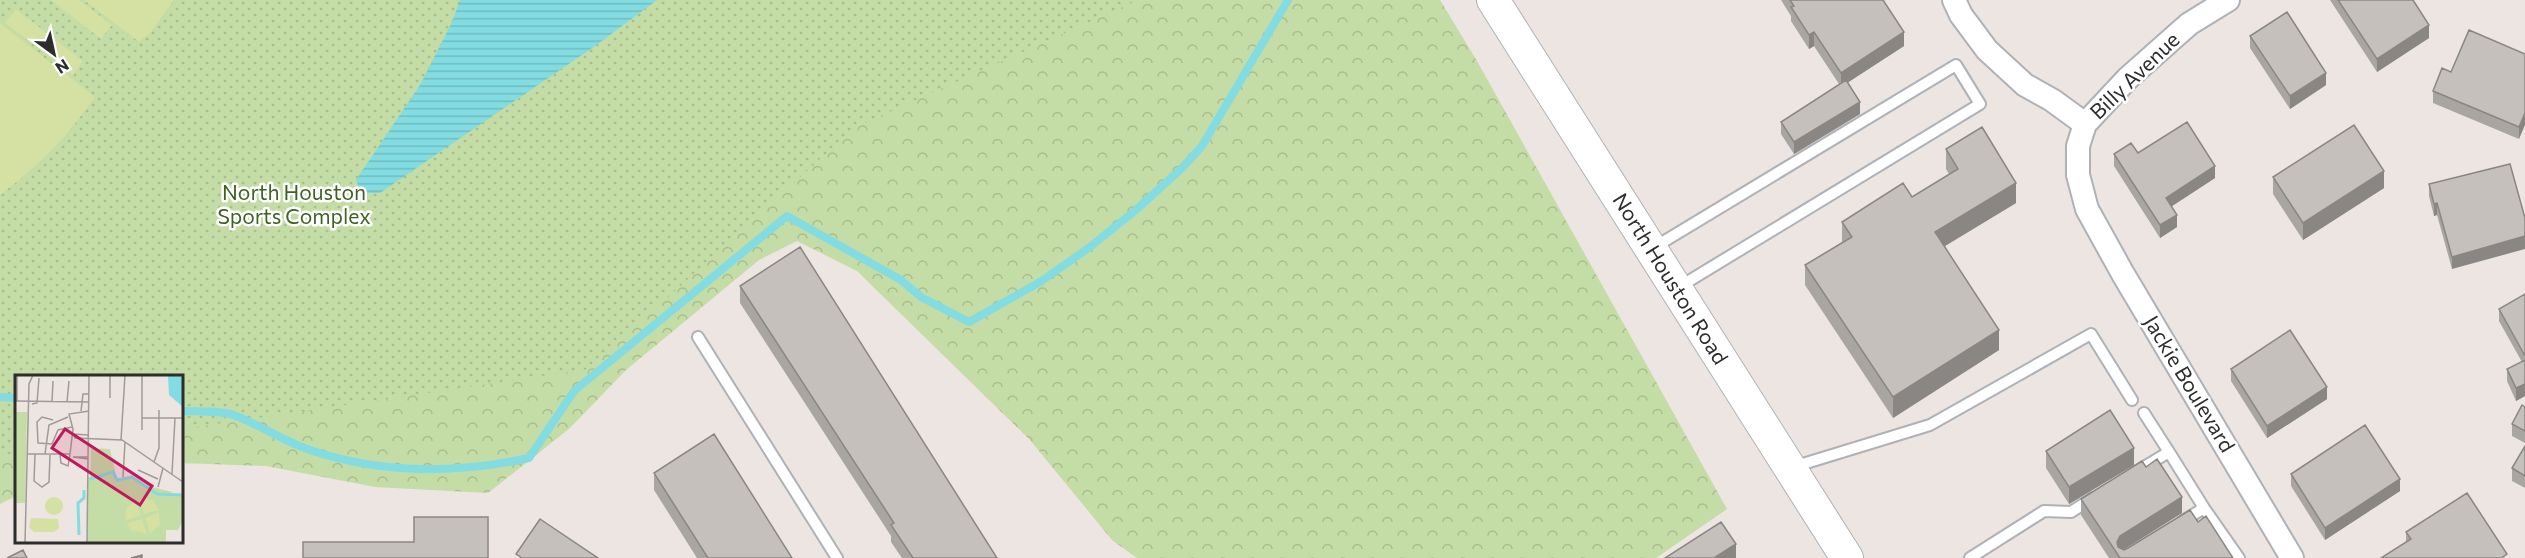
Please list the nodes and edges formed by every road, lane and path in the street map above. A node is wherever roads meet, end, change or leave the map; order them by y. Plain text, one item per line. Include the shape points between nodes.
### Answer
1 (1493, 0) edge
2 (1954, 0) edge
3 (2228, 0) edge
4 (2085, 124) junction
5 (2087, 209) joint
6 (1651, 249) junction
7 (1676, 288) junction
8 (698, 336) dead end
9 (2132, 400) dead end
10 (2144, 413) dead end
11 (2169, 452) junction
12 (1790, 468) junction
13 (2120, 482) edge
14 (2100, 494) edge
15 (2204, 507) junction
16 (2174, 526) edge
17 (837, 558) edge
18 (1847, 558) edge
19 (1970, 558) edge
20 (2239, 558) edge
21 (2292, 558) edge

1 - 6 street, North Houston Road
2 - 4 street via 1987,50 2025,85
3 - 4 street, Billy Avenue via 2189,24 2128,78
4 - 5 street, Billy Avenue via 2078,146 2078,175
5 - 21 street, Jackie Boulevard
6 - 7 street, North Houston Road
6 - 7 lane via 1956,65 1980,104
7 - 12 street, North Houston Road
8 - 17 lane
9 - 12 lane via 2091,334 1930,425
10 - 11 lane
11 - 13 lane
11 - 15 lane
12 - 18 street, North Houston Road
14 - 19 lane via 2071,512 2044,511
15 - 16 lane
15 - 20 lane

